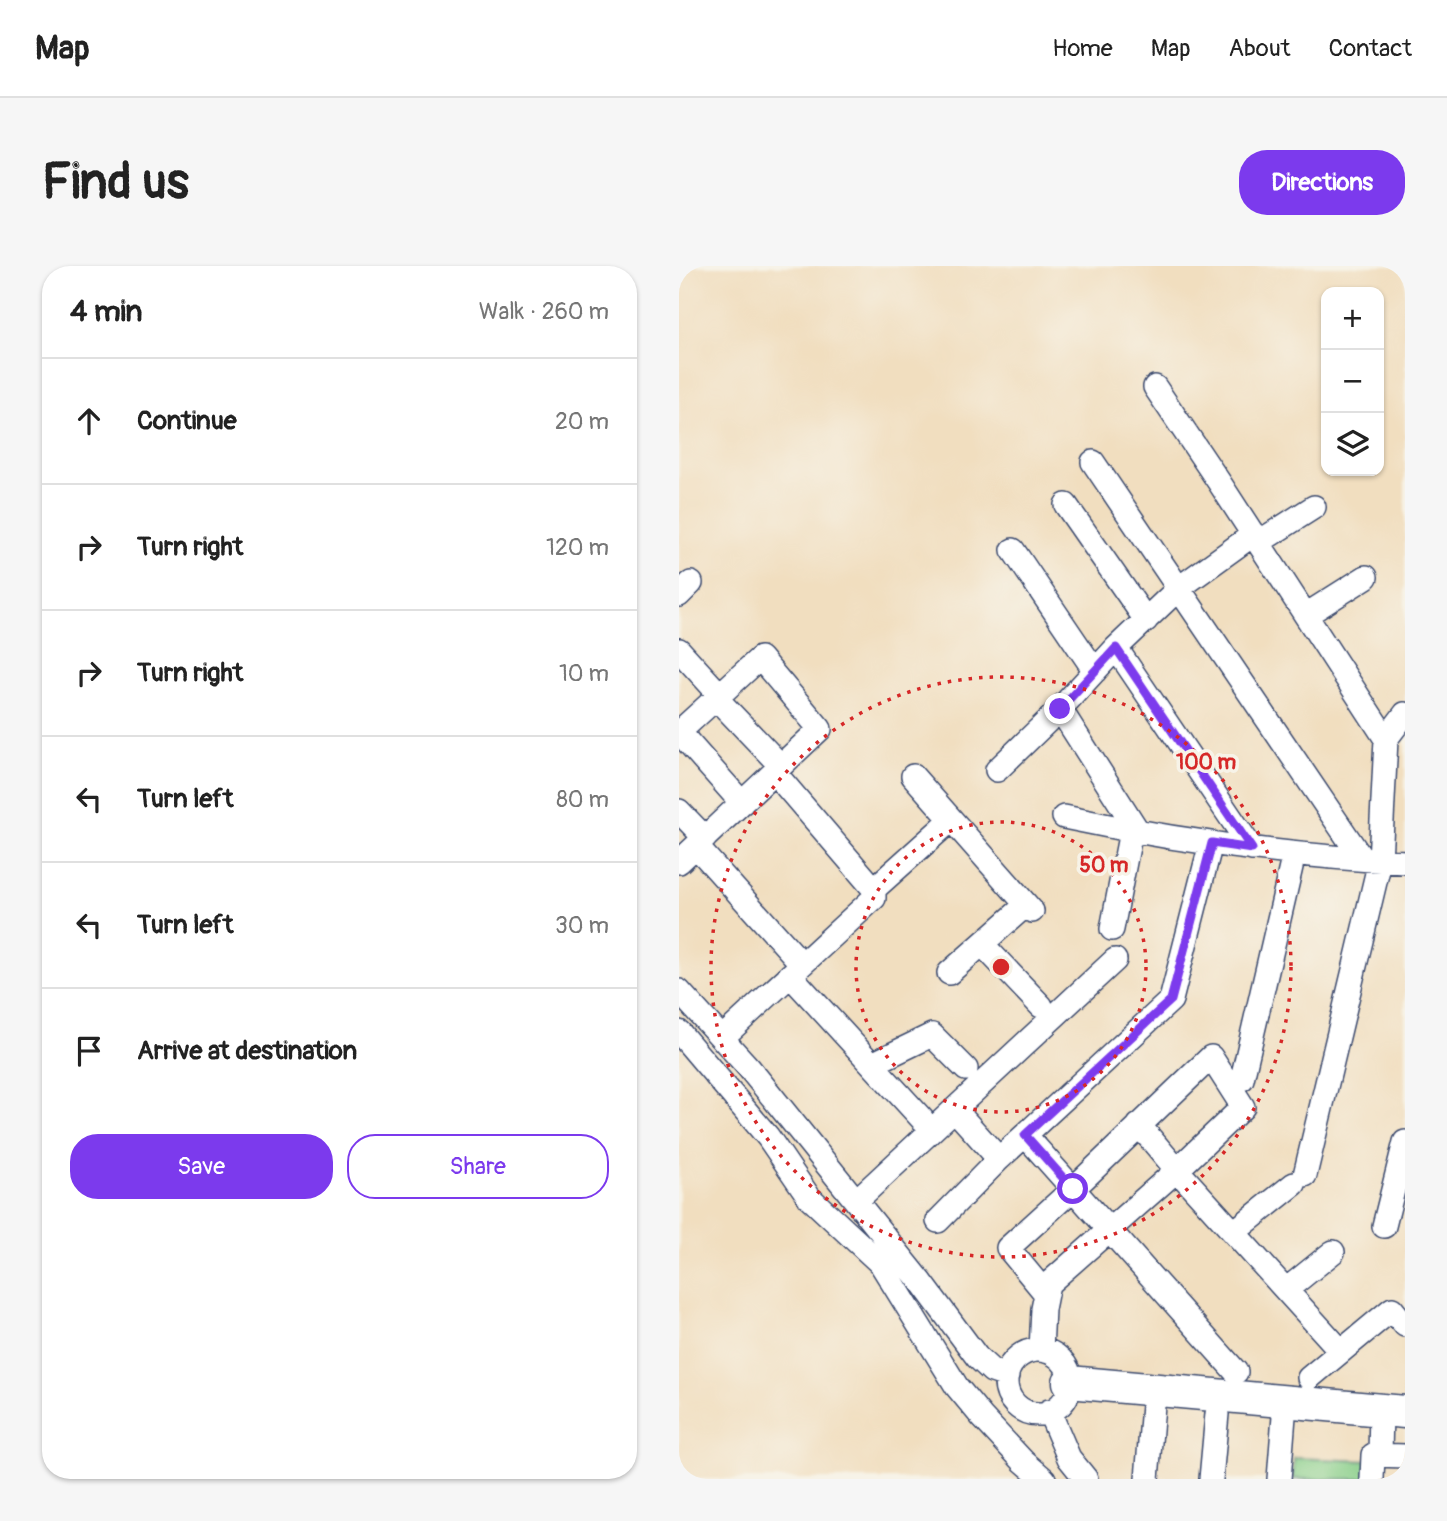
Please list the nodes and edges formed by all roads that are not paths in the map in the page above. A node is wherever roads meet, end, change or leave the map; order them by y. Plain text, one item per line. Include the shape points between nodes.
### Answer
1 (1155, 387) dead end
2 (1093, 462) dead end
3 (1066, 505) dead end
4 (1314, 508) dead end
5 (1256, 538) junction
6 (1013, 550) dead end
7 (1366, 577) dead end
8 (1179, 588) junction
9 (1306, 615) junction
10 (1146, 620) junction
11 (1116, 648) junction
12 (679, 650) edge
13 (1095, 671) junction
14 (718, 697) junction
15 (1060, 709) junction
16 (1405, 714) edge
17 (679, 732) edge
18 (1392, 748) edge
19 (778, 769) junction
20 (997, 770) dead end
21 (913, 776) dead end
22 (742, 803) junction
23 (679, 811) edge
24 (1064, 817) dead end
25 (951, 820) junction
26 (1135, 832) junction
27 (700, 842) junction
28 (1212, 843) junction
29 (1252, 849) junction
30 (1294, 854) junction
31 (1371, 860) junction
32 (679, 862) edge
33 (1405, 862) edge
34 (874, 889) junction
35 (1112, 929) dead end
36 (982, 944) junction
37 (1115, 960) dead end
38 (796, 969) junction
39 (949, 973) dead end
40 (679, 991) edge
41 (1041, 1006) dead end
42 (679, 1031) edge
43 (722, 1038) junction
44 (872, 1064) junction
45 (966, 1069) dead end
46 (1242, 1079) dead end
47 (955, 1110) junction
48 (922, 1119) dead end
49 (1139, 1125) junction
50 (1025, 1135) junction
51 (1405, 1142) edge
52 (999, 1159) junction
53 (1177, 1170) junction
54 (1073, 1189) junction
55 (856, 1202) junction
56 (938, 1221) dead end
57 (1384, 1226) dead end
58 (1109, 1229) junction
59 (1234, 1233) junction
60 (1333, 1252) dead end
61 (1286, 1290) junction
62 (1046, 1294) junction
63 (1405, 1325) edge
64 (1041, 1350) junction
65 (1341, 1351) junction
66 (1236, 1372) dead end
67 (1007, 1376) junction
68 (1309, 1378) dead end
69 (1069, 1382) junction
70 (1153, 1405) dead end
71 (1049, 1411) junction
72 (1393, 1411) edge
73 (1217, 1414) dead end
74 (1283, 1416) dead end
75 (1380, 1455) junction
76 (1405, 1456) edge
77 (1044, 1479) edge
78 (1086, 1479) edge
79 (1147, 1479) edge
80 (1212, 1479) edge
81 (1279, 1479) edge
82 (1372, 1479) edge

1 - 5 street
2 - 8 street
3 - 10 street
4 - 5 street
5 - 8 street
5 - 9 street
6 - 13 street
7 - 9 street
8 - 10 street
8 - 31 street
9 - 18 street
10 - 11 street
11 - 13 street
11 - 29 street
12 - 14 street
13 - 15 street
14 - 17 street
14 - 19 street
14 - 19 street via 760,658 820,729
15 - 20 street
15 - 26 street
16 - 18 street
17 - 22 street
18 - 31 street
19 - 22 street
19 - 34 street
21 - 25 street
22 - 27 street
23 - 27 street
24 - 26 street
25 - 34 street
25 - 36 street via 1029,908
26 - 28 street
26 - 35 street
27 - 32 street
27 - 38 street
28 - 29 street
28 - 50 street via 1171,1000
29 - 30 street
30 - 31 street
30 - 46 street
31 - 33 street
31 - 59 street via 1299,1179
34 - 38 street via 874,898
36 - 39 street
36 - 41 street
37 - 47 street
38 - 43 street
38 - 44 street
40 - 43 street
42 - 77 street via 768,1137 809,1197 881,1265 957,1387 982,1418
43 - 55 street
44 - 45 street via 932,1035
44 - 48 street
47 - 52 street
47 - 55 street
49 - 53 street
49 - 53 street via 1211,1057 1243,1107
49 - 54 street
50 - 52 street
50 - 54 street
51 - 57 street
52 - 56 street
53 - 58 street
53 - 59 street
54 - 58 street
54 - 62 street via 1007,1248
55 - 67 street via 977,1357 992,1371
58 - 62 street via 1048,1284
58 - 66 street
59 - 61 street
60 - 61 street
61 - 65 street
62 - 64 street
63 - 65 street via 1392,1309
64 - 67 street via 1021,1354
64 - 69 street via 1060,1359
65 - 68 street
67 - 71 street via 1007,1392 1019,1408 1039,1414
69 - 71 street via 1065,1398
69 - 72 street
70 - 79 street
71 - 78 street via 1069,1458
72 - 75 street
73 - 80 street
74 - 81 street
75 - 76 street
75 - 82 street via 1373,1455

